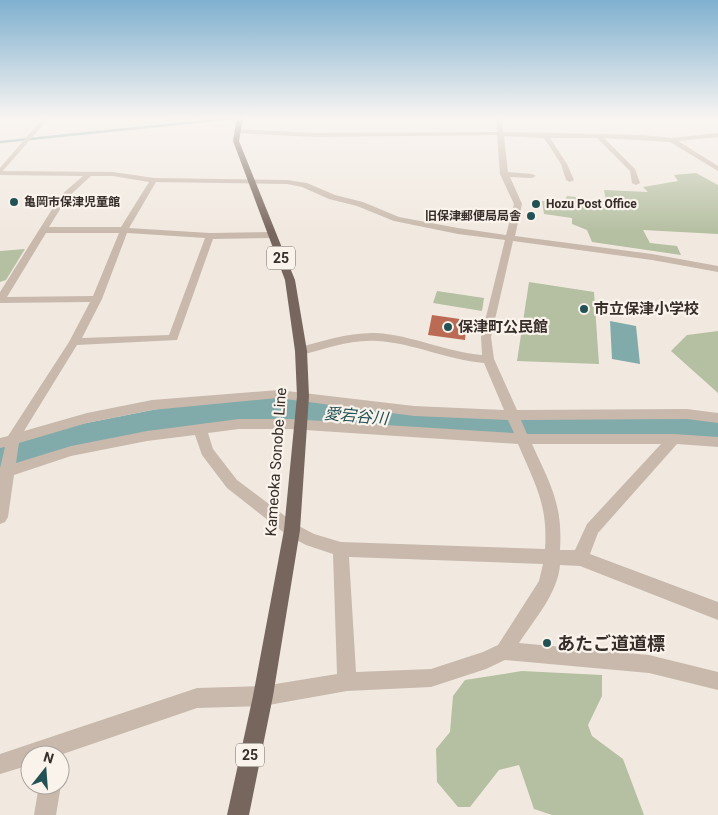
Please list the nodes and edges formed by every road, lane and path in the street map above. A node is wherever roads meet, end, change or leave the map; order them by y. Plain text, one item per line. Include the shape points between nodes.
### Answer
1 (13, 156) edge
2 (242, 156) edge
3 (502, 156) edge
4 (559, 156) edge
5 (619, 156) edge
6 (697, 156) edge
7 (718, 169) edge
8 (0, 172) edge
9 (89, 174) junction
10 (504, 174) junction
11 (532, 176) dead end
12 (154, 180) junction
13 (570, 180) dead end
14 (251, 181) junction
15 (636, 183) dead end
16 (43, 230) junction
17 (124, 230) junction
18 (272, 235) junction
19 (210, 236) junction
20 (510, 237) junction
21 (718, 269) edge
22 (2, 289) edge
23 (96, 299) junction
24 (0, 300) edge
25 (74, 342) junction
26 (301, 351) junction
27 (488, 359) junction
28 (303, 399) junction
29 (512, 416) junction
30 (718, 418) edge
31 (301, 422) junction
32 (200, 428) junction
33 (521, 436) junction
34 (674, 439) junction
35 (8, 441) edge
36 (718, 442) edge
37 (6, 469) edge
38 (0, 517) edge
39 (292, 530) junction
40 (341, 549) junction
41 (553, 556) junction
42 (580, 558) junction
43 (718, 611) edge
44 (504, 651) junction
45 (718, 680) edge
46 (347, 682) junction
47 (263, 696) junction
48 (70, 746) edge
49 (20, 758) edge
50 (0, 764) edge
51 (48, 795) edge
52 (45, 815) edge
53 (238, 815) edge

1 - 8 street
2 - 14 main road, Kameoka Sonobe Line / 25
3 - 10 street
4 - 13 street
5 - 15 street via 633,170
6 - 7 street
8 - 9 street
9 - 12 street
9 - 16 street via 64,197
10 - 11 street
10 - 20 street via 518,204
12 - 14 street
12 - 17 street
14 - 18 main road, Kameoka Sonobe Line / 25
14 - 20 street via 304,185 397,219
16 - 17 street
16 - 22 street
17 - 19 street
17 - 23 street
18 - 19 street
18 - 26 main road, Kameoka Sonobe Line / 25 via 290,280
19 - 25 street via 173,338
20 - 21 street
20 - 27 street via 486,337
22 - 24 street
23 - 24 street
23 - 25 street
25 - 35 street
26 - 27 street via 375,337 469,358
26 - 28 main road, Kameoka Sonobe Line / 25
27 - 29 street
28 - 29 street via 379,408
28 - 31 main road, Kameoka Sonobe Line / 25
28 - 35 street via 278,394 152,405 87,418
29 - 30 street via 688,414
29 - 33 street
31 - 32 street
31 - 33 street
31 - 39 main road, Kameoka Sonobe Line / 25
32 - 37 street via 71,451
32 - 39 street via 207,451 232,484
33 - 34 street
33 - 41 street via 551,505
34 - 36 street
34 - 42 street via 592,529
35 - 37 street
37 - 38 street
39 - 40 street
39 - 47 main road, Kameoka Sonobe Line / 25
40 - 41 street
40 - 46 street
41 - 42 street
41 - 44 street via 546,586
42 - 43 street
44 - 45 street via 650,664
44 - 46 street via 431,678
46 - 47 street
47 - 48 street via 197,698
47 - 53 main road, Kameoka Sonobe Line / 25
49 - 50 street
51 - 52 street

